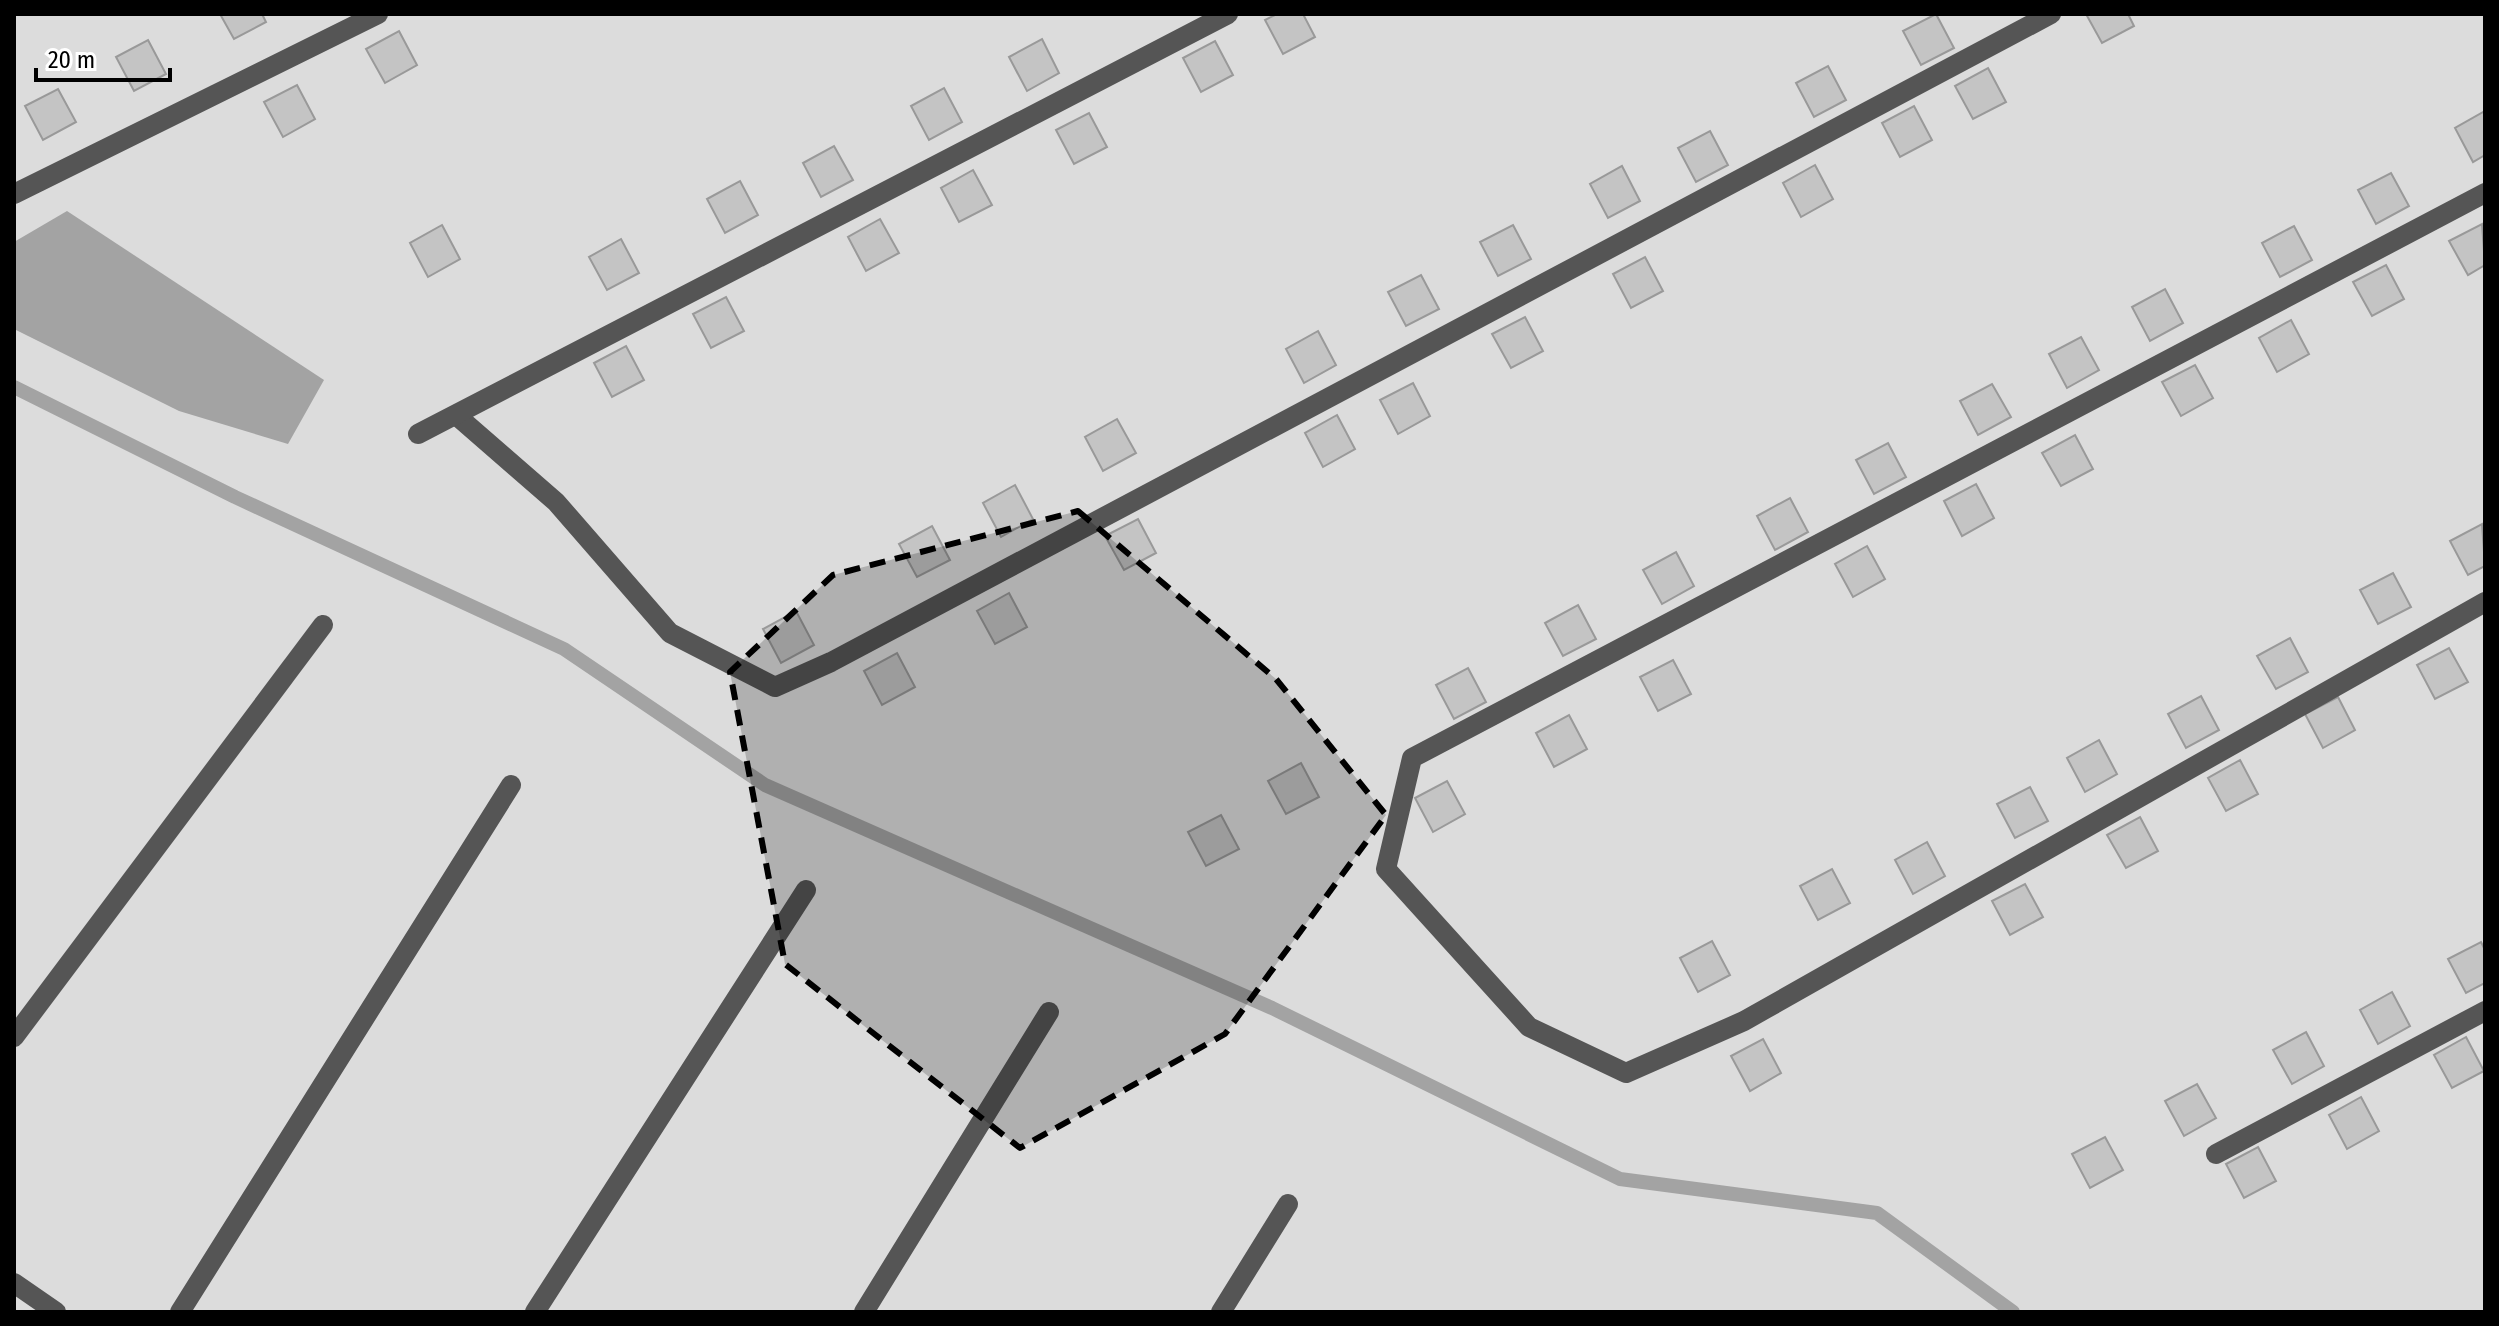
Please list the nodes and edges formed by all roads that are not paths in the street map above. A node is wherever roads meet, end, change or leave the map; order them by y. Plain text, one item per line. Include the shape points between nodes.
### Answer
1 (378, 14) edge
2 (1228, 14) edge
3 (2051, 14) edge
4 (2485, 193) edge
5 (14, 194) edge
6 (456, 415) junction
7 (418, 434) dead end
8 (2485, 602) edge
9 (323, 625) dead end
10 (511, 785) dead end
11 (806, 890) dead end
12 (2485, 1011) edge
13 (1049, 1012) dead end
14 (14, 1037) edge
15 (2216, 1154) dead end
16 (1288, 1204) dead end
17 (14, 1283) edge
18 (56, 1312) edge
19 (180, 1312) edge
20 (535, 1312) edge
21 (864, 1312) edge
22 (1221, 1312) edge

1 - 5 street
2 - 6 street
3 - 6 street via 831,662 775,687 670,633 556,502
4 - 8 street via 1412,758 1386,869 1529,1027 1626,1073 1744,1021
6 - 7 street
9 - 14 street
10 - 19 street
11 - 20 street
12 - 15 street
13 - 21 street
16 - 22 street
17 - 18 street

